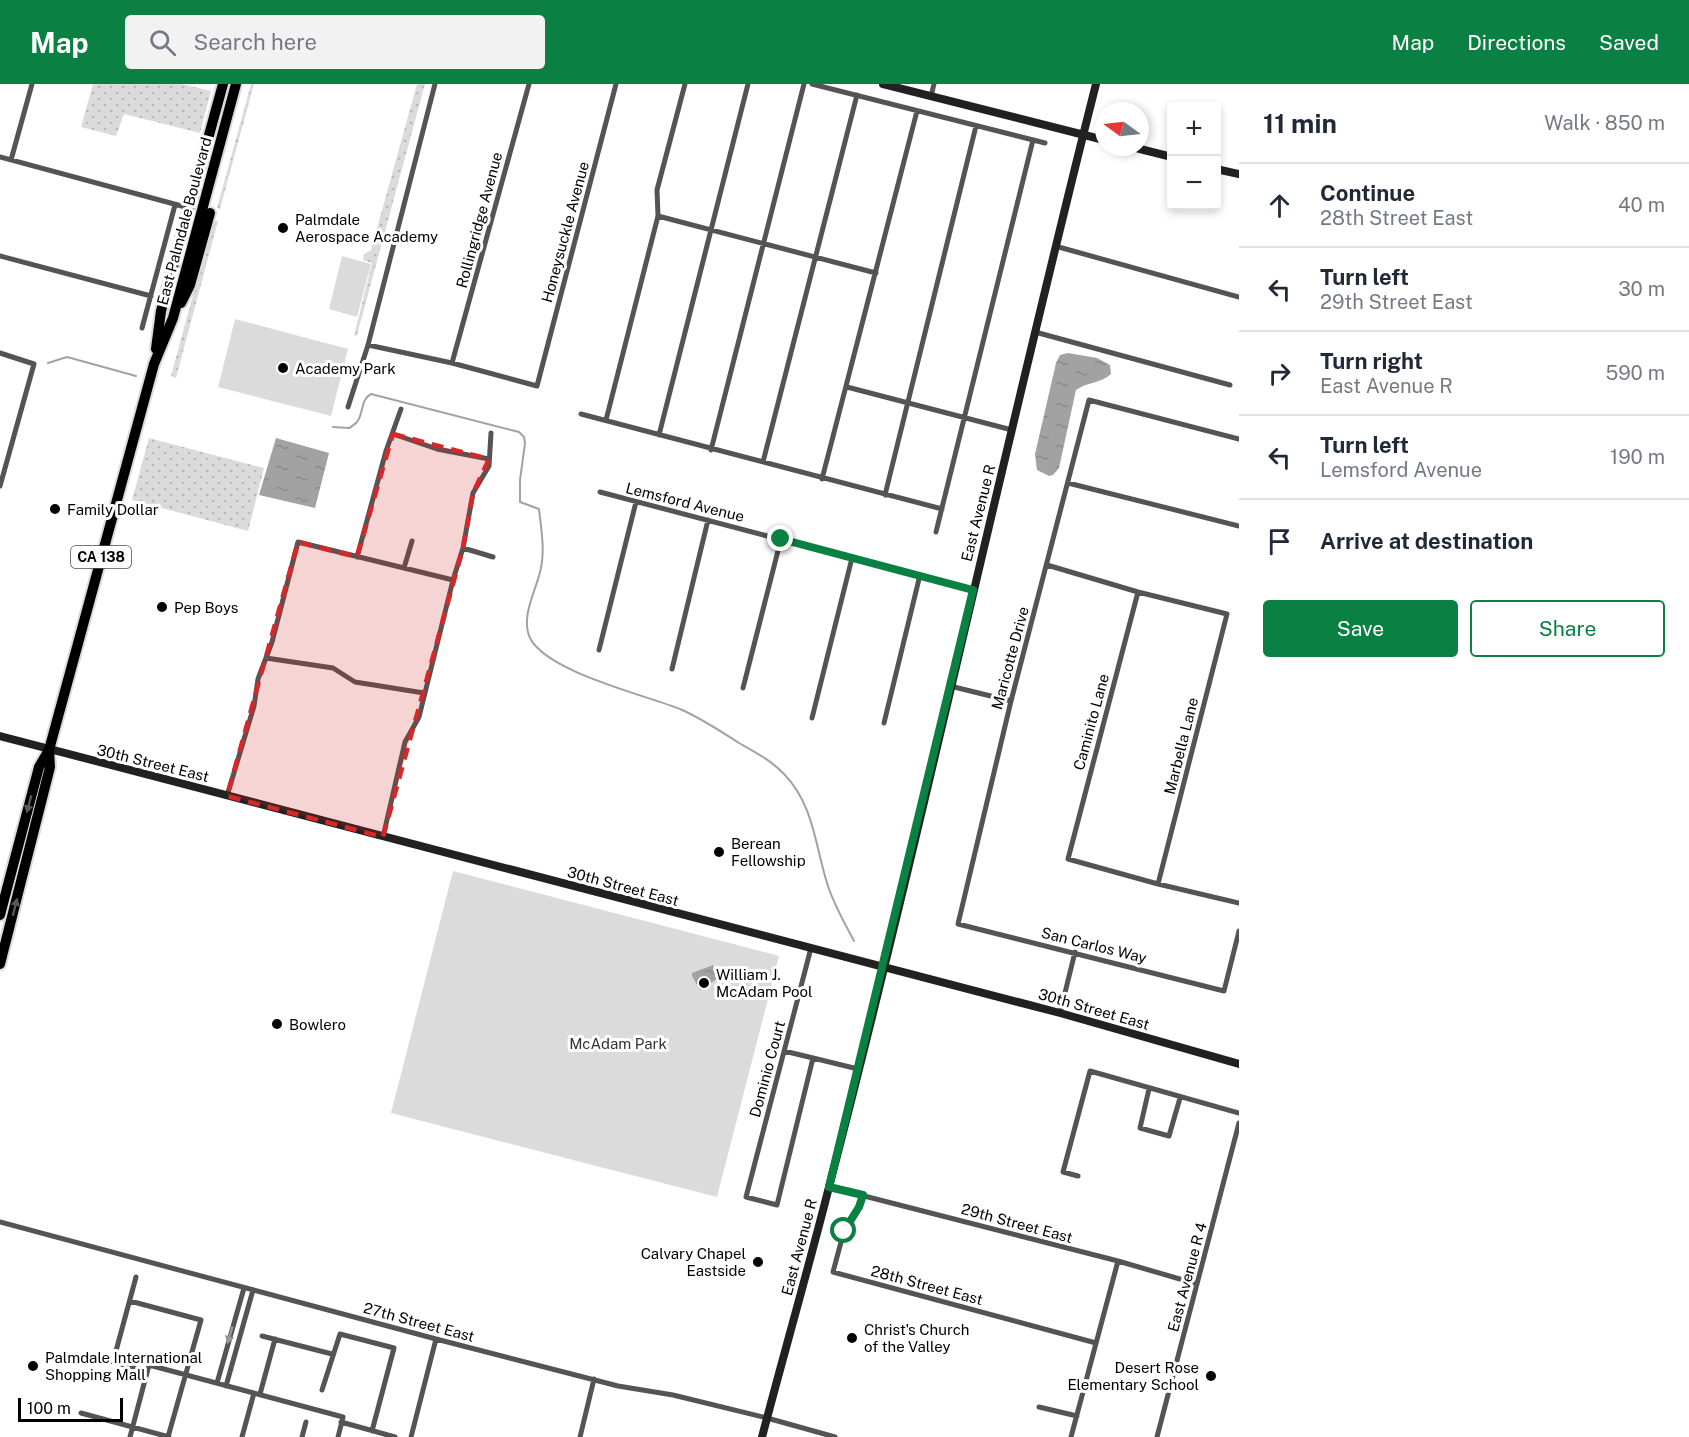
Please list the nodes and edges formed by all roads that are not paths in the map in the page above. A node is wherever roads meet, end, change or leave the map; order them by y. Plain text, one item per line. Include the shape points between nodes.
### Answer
1 (32, 84) edge
2 (223, 84) edge
3 (236, 84) edge
4 (242, 84) edge
5 (435, 84) edge
6 (529, 84) edge
7 (616, 84) edge
8 (685, 84) edge
9 (748, 84) edge
10 (804, 84) edge
11 (812, 84) edge
12 (883, 84) edge
13 (934, 84) edge
14 (1096, 84) edge
15 (857, 95) junction
16 (931, 96) junction
17 (232, 98) junction
18 (917, 111) junction
19 (976, 126) junction
20 (1083, 135) junction
21 (1095, 138) edge
22 (1033, 140) junction
23 (1045, 143) dead end
24 (1149, 151) edge
25 (1168, 156) edge
26 (0, 157) edge
27 (11, 160) junction
28 (1221, 169) edge
29 (1239, 174) edge
30 (175, 205) junction
31 (189, 208) junction
32 (210, 213) dead end
33 (658, 216) junction
34 (711, 229) junction
35 (763, 243) junction
36 (1055, 246) junction
37 (0, 256) edge
38 (815, 256) junction
39 (876, 273) junction
40 (151, 296) junction
41 (1239, 297) edge
42 (174, 313) junction
43 (142, 328) dead end
44 (1035, 332) junction
45 (368, 345) junction
46 (0, 353) edge
47 (452, 363) junction
48 (154, 364) junction
49 (1230, 386) dead end
50 (847, 387) junction
51 (908, 403) junction
52 (348, 407) dead end
53 (401, 409) dead end
54 (581, 414) dead end
55 (965, 417) junction
56 (606, 420) junction
57 (1012, 430) junction
58 (491, 433) dead end
59 (393, 434) junction
60 (659, 435) junction
61 (1239, 439) edge
62 (711, 450) junction
63 (0, 454) edge
64 (9, 456) junction
65 (489, 459) junction
66 (763, 462) junction
67 (822, 479) junction
68 (1068, 483) junction
69 (0, 486) edge
70 (600, 492) dead end
71 (885, 495) junction
72 (636, 502) junction
73 (942, 509) junction
74 (708, 520) junction
75 (1239, 526) edge
76 (936, 532) dead end
77 (781, 539) junction
78 (412, 541) dead end
79 (463, 548) junction
80 (357, 556) junction
81 (493, 557) dead end
82 (852, 558) junction
83 (1047, 565) junction
84 (404, 568) junction
85 (920, 575) junction
86 (453, 580) junction
87 (973, 590) junction
88 (1138, 592) junction
89 (599, 650) dead end
90 (266, 658) junction
91 (672, 669) dead end
92 (950, 686) junction
93 (743, 688) dead end
94 (424, 693) junction
95 (1011, 701) junction
96 (812, 718) dead end
97 (884, 723) dead end
98 (0, 736) edge
99 (49, 750) junction
100 (227, 796) junction
101 (383, 837) junction
102 (1158, 884) junction
103 (1239, 903) edge
104 (0, 915) edge
105 (958, 924) joint
106 (1239, 931) edge
107 (811, 948) junction
108 (1075, 952) junction
109 (0, 964) edge
110 (884, 966) junction
111 (1059, 1012) junction
112 (784, 1051) junction
113 (813, 1058) junction
114 (1239, 1064) edge
115 (858, 1069) junction
116 (1149, 1089) junction
117 (1180, 1098) junction
118 (1239, 1113) edge
119 (1239, 1123) edge
120 (1078, 1176) dead end
121 (829, 1187) junction
122 (863, 1195) junction
123 (0, 1222) edge
124 (1118, 1261) junction
125 (136, 1277) dead end
126 (1197, 1284) junction
127 (244, 1287) junction
128 (253, 1290) junction
129 (130, 1301) junction
130 (262, 1336) dead end
131 (275, 1339) junction
132 (436, 1339) junction
133 (1096, 1343) junction
134 (332, 1354) junction
135 (95, 1357) dead end
136 (113, 1362) junction
137 (148, 1368) junction
138 (185, 1375) junction
139 (594, 1379) junction
140 (217, 1383) junction
141 (226, 1386) junction
142 (322, 1390) dead end
143 (257, 1394) junction
144 (1039, 1407) dead end
145 (81, 1413) dead end
146 (1077, 1416) junction
147 (767, 1418) junction
148 (342, 1420) junction
149 (306, 1422) dead end
150 (132, 1427) junction
151 (372, 1431) junction
152 (130, 1437) edge
153 (168, 1437) edge
154 (242, 1437) edge
155 (302, 1437) edge
156 (338, 1437) edge
157 (395, 1437) edge
158 (411, 1437) edge
159 (580, 1437) edge
160 (762, 1437) edge
161 (835, 1437) edge
162 (1071, 1437) edge
163 (1157, 1437) edge

1 - 27 street
2 - 31 highway, East Palmdale Boulevard / CA 138
3 - 17 highway, East Palmdale Boulevard
4 - 17 highway
5 - 45 street
6 - 47 street, Rollingridge Avenue
7 - 47 street, Honeysuckle Avenue via 537,386
8 - 33 street via 657,190
9 - 34 street
10 - 35 street
11 - 15 street
12 - 16 street
13 - 16 street
14 - 20 street, East Avenue R
15 - 18 street
15 - 38 street
16 - 20 street
17 - 42 highway, East Palmdale Boulevard
18 - 19 street
18 - 39 street
19 - 22 street
19 - 51 street
20 - 21 street
20 - 36 street, East Avenue R
22 - 23 street
22 - 55 street
24 - 25 street
26 - 27 street
27 - 30 street
28 - 29 street
30 - 31 street
30 - 40 street
31 - 48 highway, East Palmdale Boulevard / CA 138 via 161,311
32 - 42 highway via 190,285
33 - 34 street
33 - 56 street
34 - 35 street
34 - 60 street
35 - 38 street
35 - 62 street
36 - 41 street
36 - 44 street, East Avenue R
37 - 40 street
38 - 39 street
38 - 66 street
39 - 50 street
40 - 43 street
42 - 48 highway, East Palmdale Boulevard
44 - 49 street
44 - 57 street, East Avenue R
45 - 47 street
45 - 52 street
46 - 64 street via 34,364
48 - 99 highway, East Palmdale Boulevard / CA 138
50 - 51 street
50 - 67 street
51 - 55 street
51 - 71 street
53 - 59 street
54 - 56 street
55 - 57 street
55 - 73 street
56 - 60 street
57 - 87 street, East Avenue R
58 - 65 street
59 - 65 street via 437,449
59 - 80 street
60 - 62 street
61 - 68 street, Maricotte Drive via 1089,400
62 - 66 street
63 - 64 street
64 - 69 street
65 - 79 street via 473,493
66 - 67 street
67 - 71 street
68 - 75 street
68 - 83 street, Maricotte Drive
70 - 72 street, Lemsford Avenue
71 - 73 street
72 - 74 street, Lemsford Avenue
72 - 89 street
73 - 76 street
74 - 77 street, Lemsford Avenue
74 - 91 street
77 - 82 street, Lemsford Avenue
77 - 93 street
78 - 84 street
79 - 81 street
79 - 86 street
80 - 84 street
80 - 90 street via 298,542
82 - 85 street, Lemsford Avenue
82 - 96 street
83 - 88 street
83 - 95 street, Maricotte Drive
84 - 86 street
85 - 87 street, Lemsford Avenue
85 - 97 street
86 - 94 street
87 - 92 street, East Avenue R
88 - 102 street, Caminito Lane via 1068,859
88 - 102 street, Marbella Lane via 1227,614
90 - 94 street via 333,668 354,682
90 - 100 street
92 - 95 street
92 - 110 street, East Avenue R
94 - 101 street via 418,717 405,742
95 - 105 street, Maricotte Drive
98 - 99 street, 30th Street East
99 - 100 street, 30th Street East
99 -> 104 highway, East Palmdale Boulevard / CA 138 via 39,767
109 -> 99 highway, East Palmdale Boulevard / CA 138 via 50,767
100 - 101 street, 30th Street East
101 - 107 street, 30th Street East
102 - 103 street
105 - 108 street, San Carlos Way
106 - 108 street, San Carlos Way via 1224,992
107 - 110 street, 30th Street East
107 - 112 street, Dominio Court
108 - 111 street
110 - 111 street, 30th Street East
110 - 115 street, East Avenue R
111 - 114 street, 30th Street East
112 - 113 street
112 - 113 street, Dominio Court via 746,1197 777,1205
113 - 115 street
115 - 121 street, East Avenue R
116 - 117 street
116 - 117 street via 1140,1128 1169,1136
116 - 120 street via 1090,1071 1063,1172
117 - 118 street
119 - 126 street, East Avenue R 4
121 - 122 street, 29th Street East
121 - 147 street, East Avenue R
122 - 124 street, 29th Street East
122 - 133 street, 28th Street East via 844,1231 833,1272
123 - 127 street, 27th Street East
124 - 126 street, 29th Street East
124 - 133 street
125 - 129 street
126 - 163 street, East Avenue R 4
127 - 128 street, 27th Street East
127 -> 140 street
128 - 132 street, 27th Street East
128 - 141 street
129 - 136 street
129 - 138 street via 201,1320
130 - 131 street
131 - 134 street
131 - 143 street
132 - 139 street, 27th Street East
132 - 158 street
133 - 146 street
134 - 142 street
134 - 151 street via 340,1334 394,1348
135 - 136 street
136 - 137 street
137 - 138 street
137 - 150 street
138 - 140 street
138 - 153 street
139 - 147 street, 27th Street East
139 - 159 street
140 - 141 street
141 - 143 street
143 - 148 street
143 - 154 street
144 - 146 street
145 - 150 street
146 - 162 street
147 - 160 street, East Avenue R
147 - 161 street, 27th Street East
148 - 151 street
148 - 156 street
149 - 155 street
150 - 152 street
150 - 153 street
151 - 157 street

